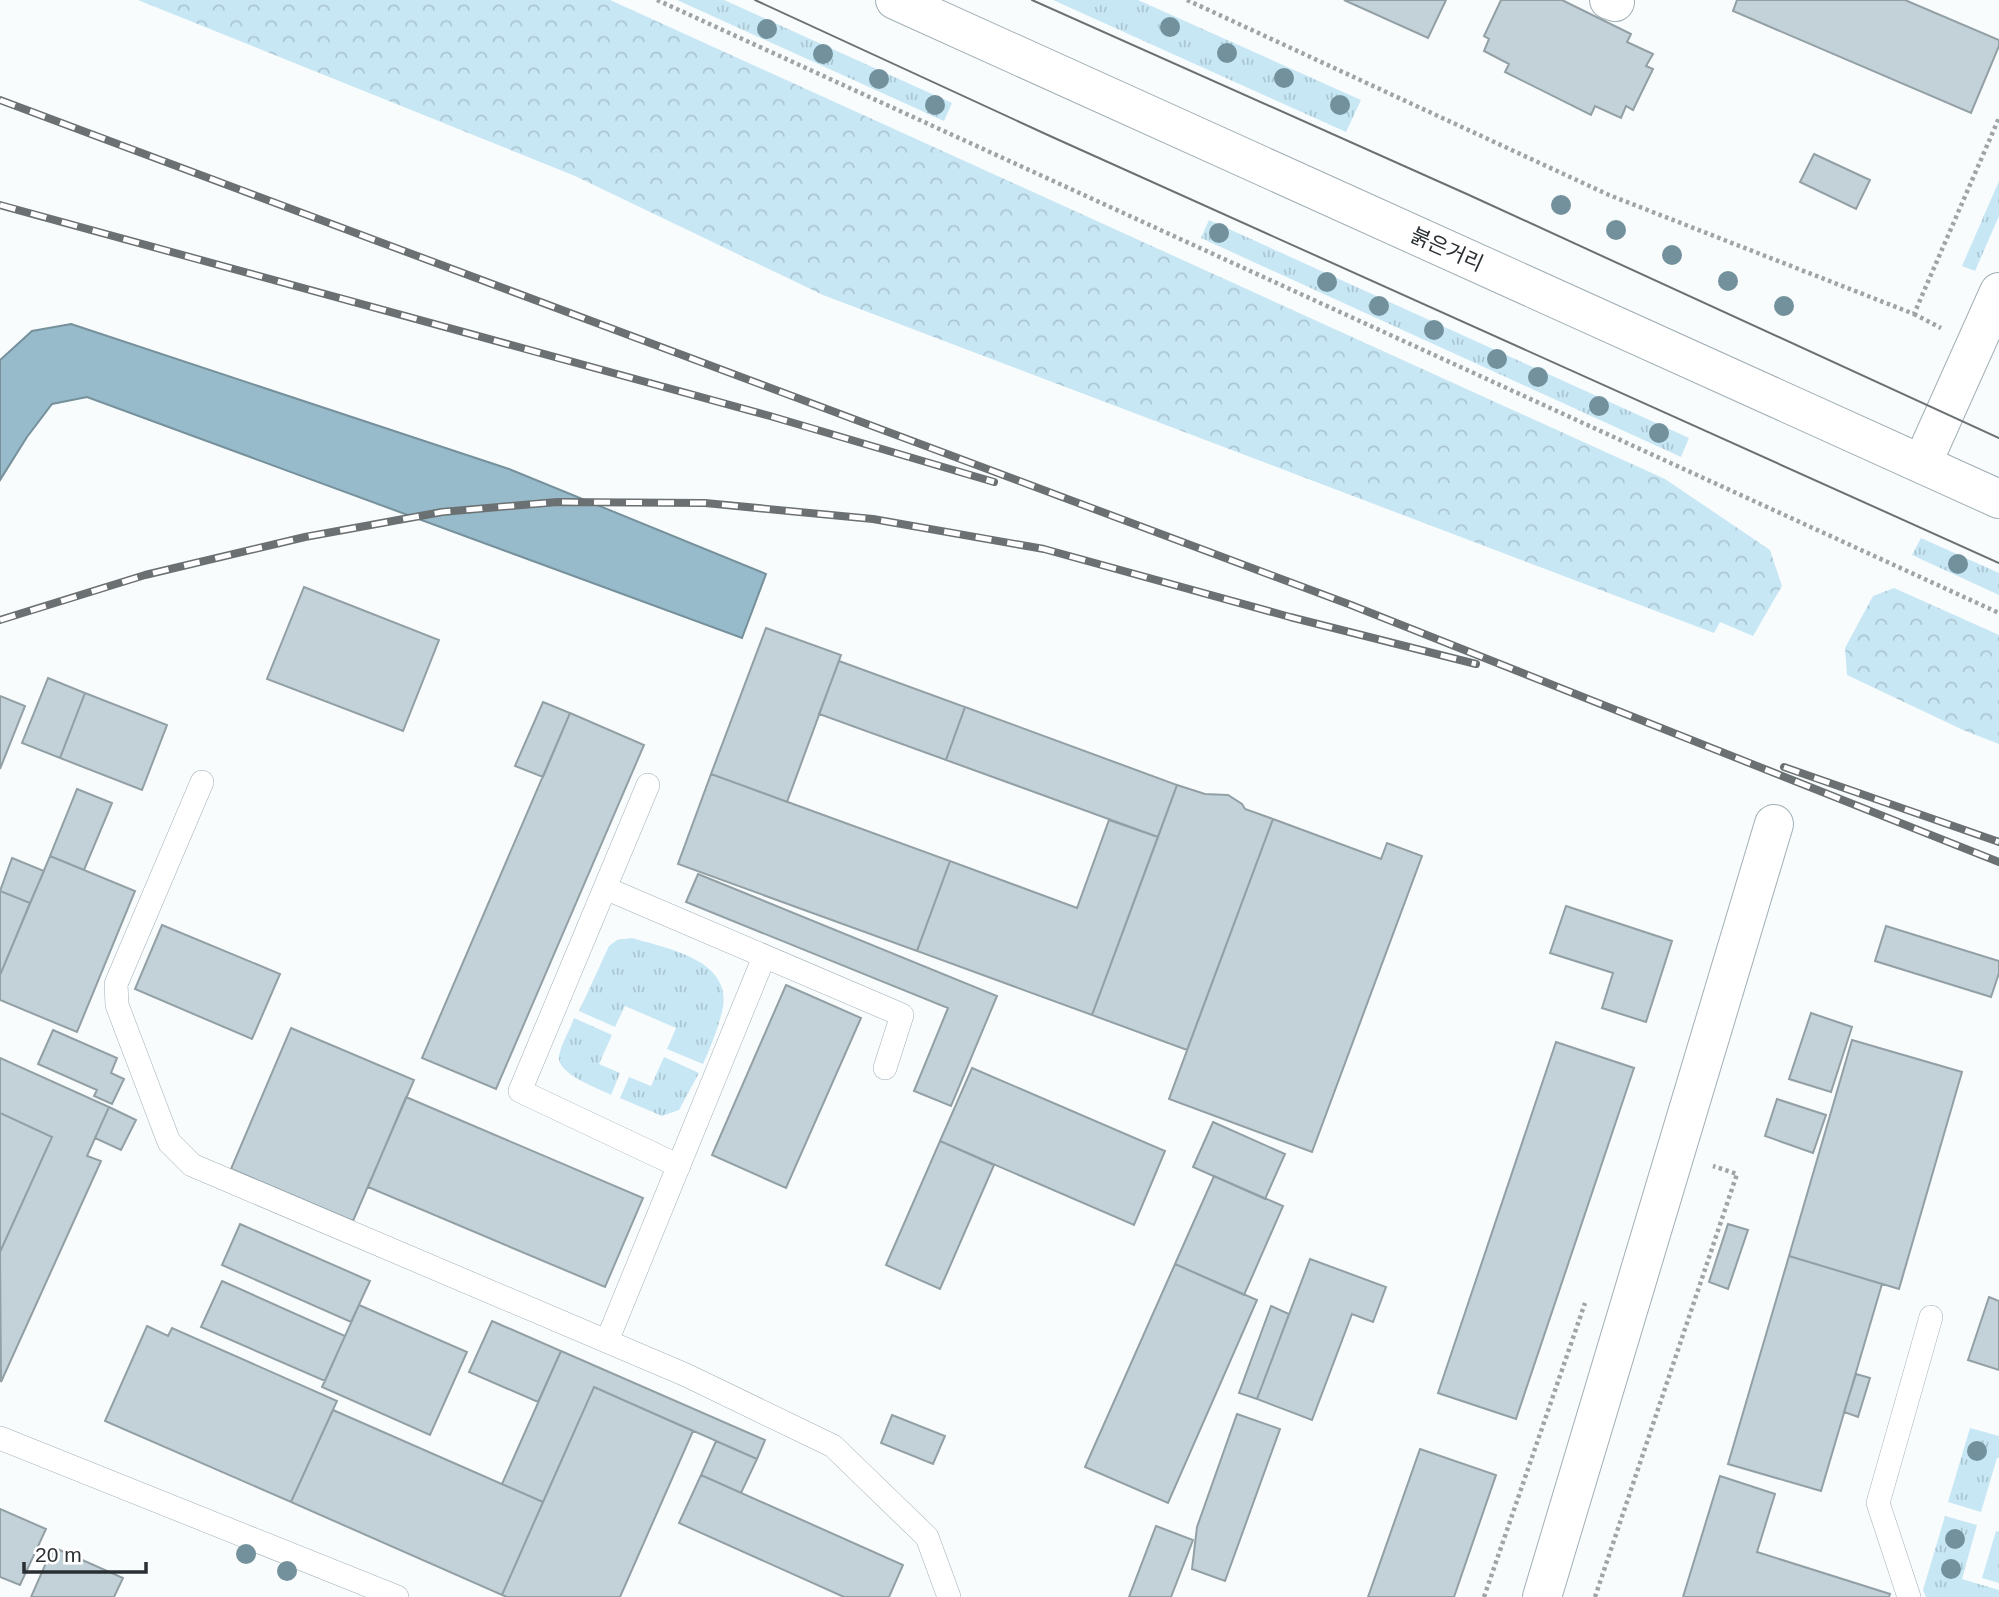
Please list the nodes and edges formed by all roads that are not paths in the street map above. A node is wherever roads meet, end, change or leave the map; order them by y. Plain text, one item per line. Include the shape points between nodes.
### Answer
1 (895, 0) edge
2 (1999, 292) edge
3 (1922, 464) junction
4 (1999, 499) edge
5 (202, 782) dead end
6 (648, 785) dead end
7 (1774, 824) dead end
8 (605, 888) junction
9 (764, 957) junction
10 (885, 1068) dead end
11 (679, 1166) junction
12 (1931, 1317) dead end
13 (607, 1341) junction
14 (0, 1438) edge
15 (397, 1597) edge
16 (948, 1597) edge
17 (1542, 1597) edge
18 (1909, 1597) edge

1 - 3 main road, 붉은거리
2 - 3 main road
3 - 4 main road, 붉은거리
5 - 13 lane via 116,984 117,1005 169,1142 191,1165
6 - 8 lane
7 - 17 main road
8 - 9 lane
8 - 11 lane via 520,1091
9 - 10 lane via 902,1015
9 - 11 lane
11 - 13 lane
12 - 18 lane via 1878,1503
13 - 16 lane via 833,1446 927,1537
14 - 15 lane

